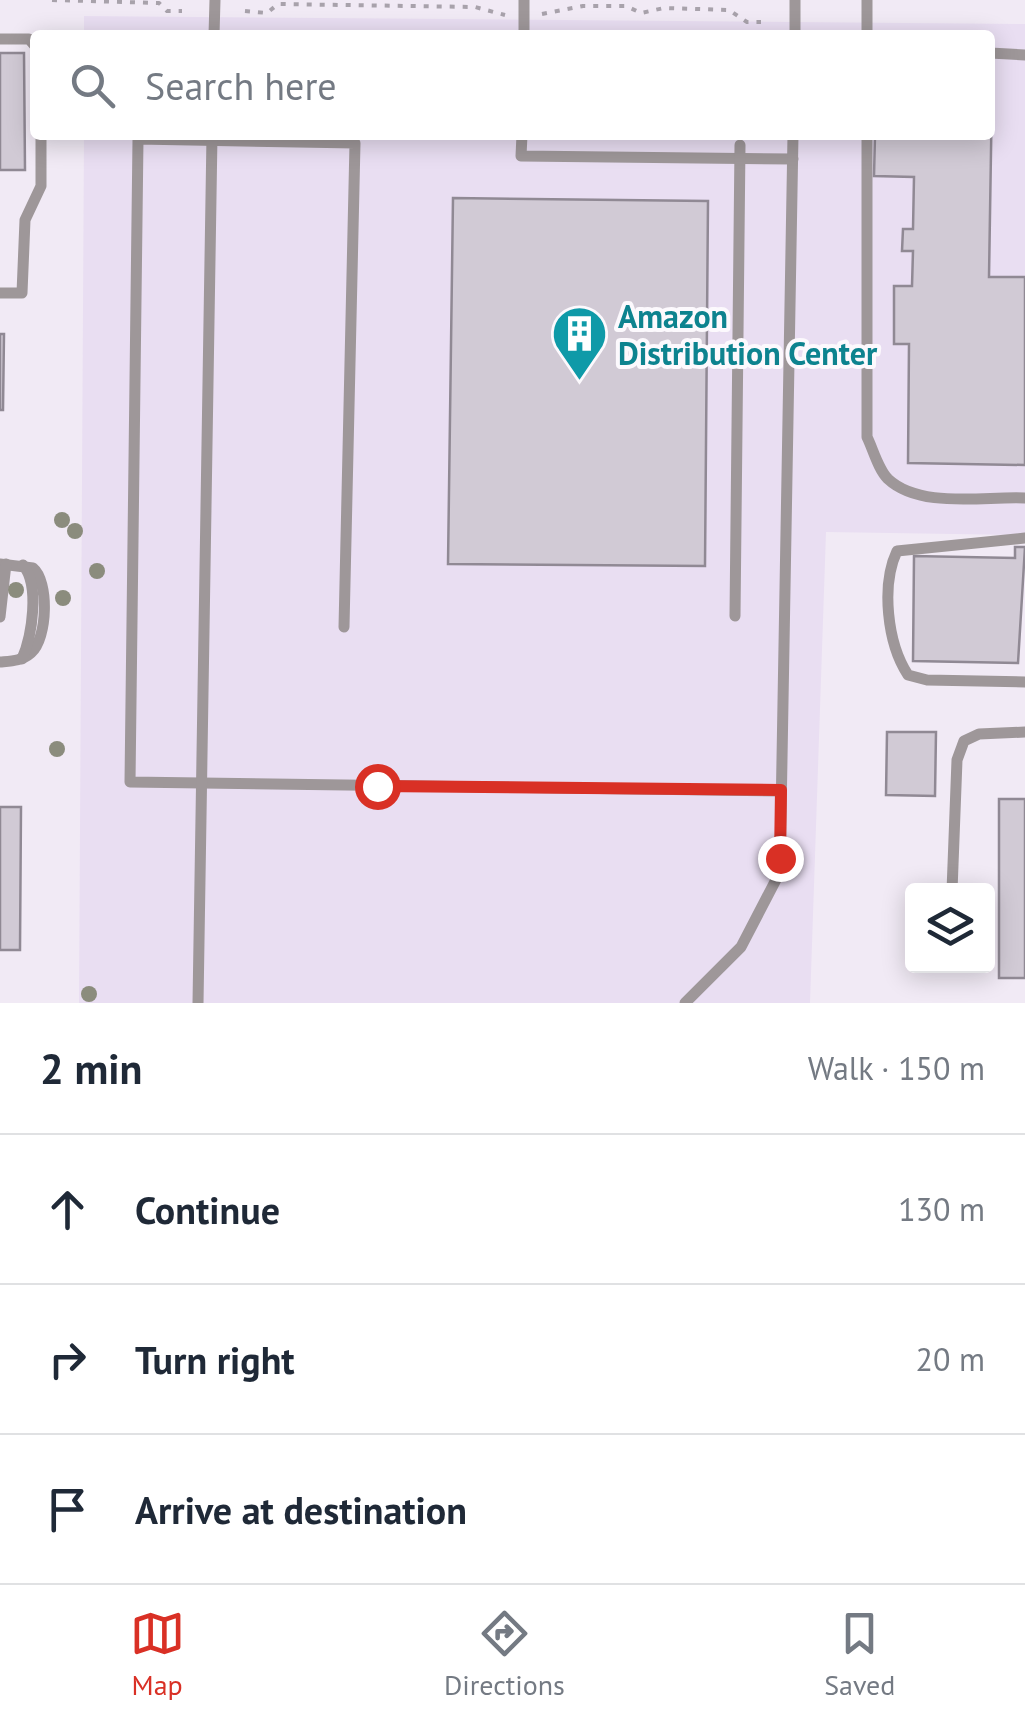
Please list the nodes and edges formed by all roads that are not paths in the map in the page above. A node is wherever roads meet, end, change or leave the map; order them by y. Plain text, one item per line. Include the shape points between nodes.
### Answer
1 (215, 0) edge
2 (524, 0) edge
3 (795, 0) edge
4 (866, 0) edge
5 (214, 30) edge
6 (524, 30) edge
7 (795, 30) edge
8 (867, 30) edge
9 (0, 39) edge
10 (30, 40) edge
11 (995, 54) edge
12 (1025, 55) edge
13 (41, 140) edge
14 (138, 140) edge
15 (212, 140) edge
16 (284, 140) edge
17 (522, 140) edge
18 (793, 140) edge
19 (867, 140) edge
20 (740, 152) junction
21 (792, 159) junction
22 (0, 293) edge
23 (1025, 498) edge
24 (1025, 538) edge
25 (3, 564) edge
26 (0, 616) edge
27 (735, 616) dead end
28 (344, 627) dead end
29 (0, 662) edge
30 (1025, 682) edge
31 (1025, 732) edge
32 (202, 783) junction
33 (781, 790) junction
34 (952, 883) edge
35 (198, 1003) edge
36 (685, 1003) edge

1 - 5 lane
2 - 6 lane
3 - 7 lane
4 - 8 lane
9 - 10 lane
11 - 12 lane
13 - 22 lane via 41,186 26,220 22,293
14 - 32 lane via 130,782
15 - 32 lane
16 - 28 lane via 356,143
17 - 20 lane via 521,156
18 - 21 lane
19 - 23 lane via 873,450 885,477 924,496
20 - 21 lane
20 - 27 lane
21 - 33 lane
24 - 30 lane via 897,550 888,595 899,662 908,675
25 - 26 lane
25 - 29 lane via 38,570 43,580 40,640 22,659
31 - 34 lane via 964,741
32 - 33 lane
32 - 35 lane
33 - 36 lane via 780,872 740,948

